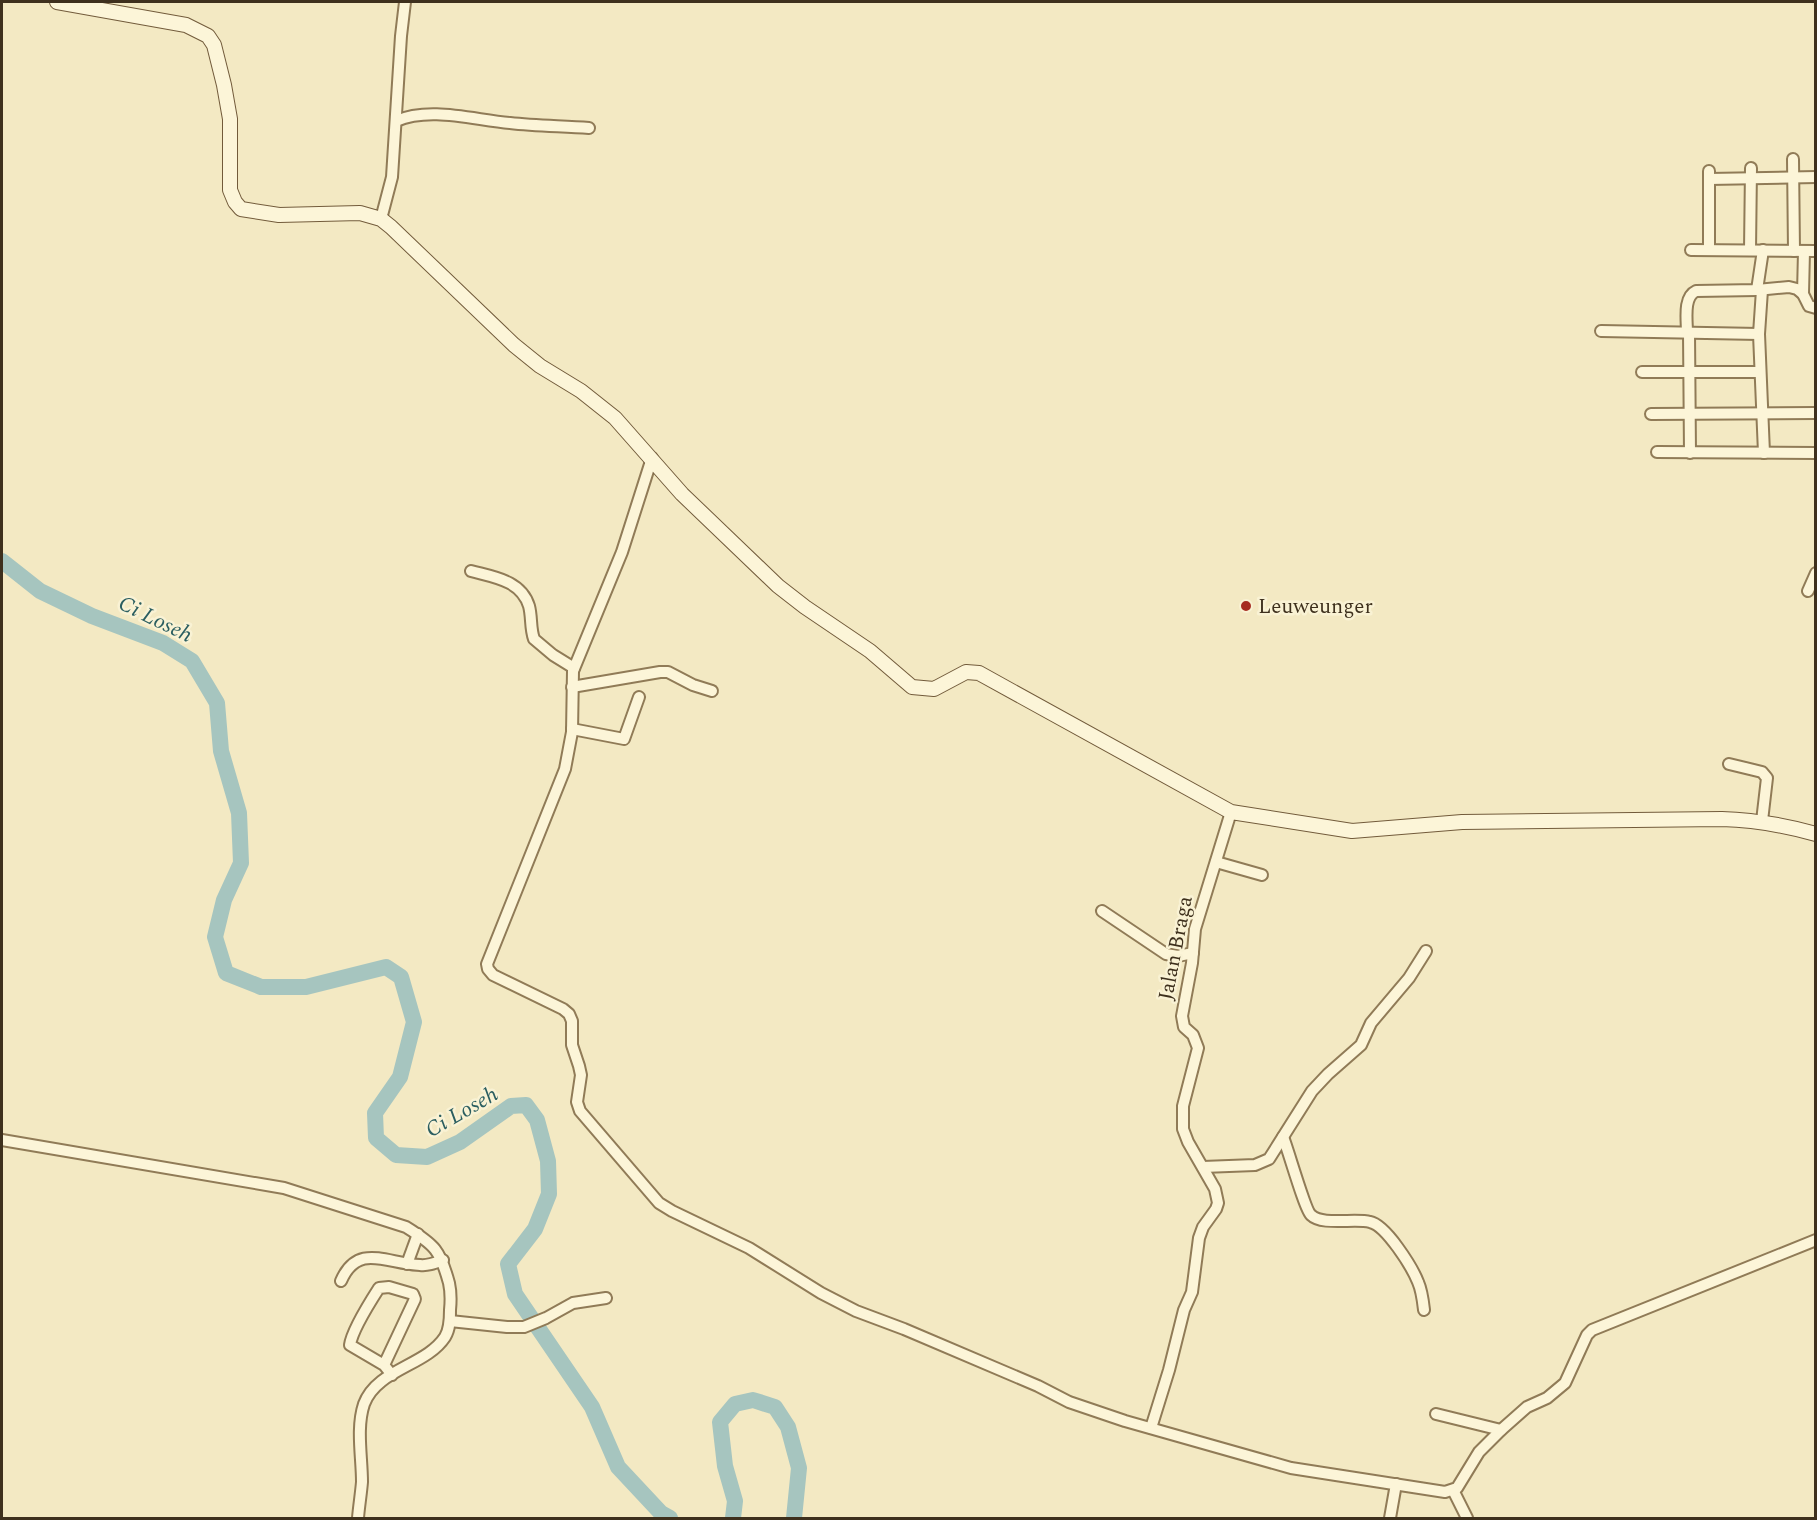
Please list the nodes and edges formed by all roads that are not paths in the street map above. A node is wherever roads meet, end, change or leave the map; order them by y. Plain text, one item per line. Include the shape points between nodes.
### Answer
1 (57, 2) edge
2 (405, 2) edge
3 (396, 121) junction
4 (589, 128) dead end
5 (1793, 159) dead end
6 (1751, 173) junction
7 (1793, 177) junction
8 (1815, 177) edge
9 (381, 219) junction
10 (1691, 250) dead end
11 (1709, 250) junction
12 (1750, 250) junction
13 (1763, 250) junction
14 (1799, 251) junction
15 (1815, 251) edge
16 (1759, 290) junction
17 (1803, 294) junction
18 (1815, 308) edge
19 (1601, 331) dead end
20 (1688, 333) junction
21 (1759, 334) junction
22 (1690, 371) junction
23 (1641, 372) dead end
24 (1760, 372) junction
25 (1761, 413) junction
26 (1815, 413) edge
27 (1651, 414) dead end
28 (1691, 414) junction
29 (1658, 452) dead end
30 (1690, 453) junction
31 (1764, 453) junction
32 (1815, 453) edge
33 (652, 458) junction
34 (471, 571) dead end
35 (1815, 573) edge
36 (1808, 591) dead end
37 (573, 676) junction
38 (712, 692) dead end
39 (639, 697) dead end
40 (572, 729) junction
41 (1729, 764) dead end
42 (1231, 812) junction
43 (1762, 821) junction
44 (1815, 834) edge
45 (1216, 862) junction
46 (1262, 875) dead end
47 (1102, 911) dead end
48 (1426, 951) dead end
49 (1192, 953) junction
50 (1283, 1137) junction
51 (2, 1140) edge
52 (1203, 1167) junction
53 (418, 1234) junction
54 (1815, 1240) edge
55 (443, 1260) junction
56 (407, 1264) junction
57 (340, 1281) dead end
58 (606, 1298) dead end
59 (1424, 1310) dead end
60 (450, 1321) junction
61 (384, 1365) junction
62 (392, 1375) junction
63 (1436, 1414) dead end
64 (1151, 1428) junction
65 (1501, 1430) junction
66 (1396, 1484) junction
67 (1453, 1490) junction
68 (358, 1518) edge
69 (1390, 1518) edge
70 (1467, 1518) edge

1 - 9 street via 186,26 208,36 222,75 230,118 231,190 241,209 279,215 360,213
2 - 3 street
3 - 4 street via 431,115
3 - 9 street via 392,177
5 - 7 street
6 - 7 street
6 - 11 street via 1709,175
6 - 12 street
7 - 8 street
7 - 14 street
9 - 33 street via 514,345 615,418
10 - 11 street
11 - 12 street
12 - 13 street
13 - 14 street
13 - 16 street
14 - 15 street
14 - 17 street
16 - 17 street via 1790,287
16 - 20 street via 1692,293 1688,302
16 - 21 street
17 - 18 street via 1809,306
19 - 20 street
20 - 21 street
20 - 22 street
21 - 24 street
22 - 23 street
22 - 24 street
22 - 28 street
24 - 25 street
25 - 26 street
25 - 28 street
25 - 31 street
27 - 28 street
28 - 30 street
29 - 30 street
30 - 31 street
31 - 32 street
33 - 37 street via 622,552
33 - 42 street via 682,494 778,586 870,651 912,687 934,688 966,672 979,673
34 - 37 street via 521,590 529,606 534,639
35 - 36 street
37 - 38 street via 668,672
37 - 40 street
39 - 40 street via 624,739
40 - 64 street via 565,769 487,964 493,975 569,1014 580,1075 577,1102 584,1117 659,1203 749,1248 821,1293 1069,1402
41 - 43 street via 1762,772 1767,778
42 - 43 street via 1352,831 1462,822
42 - 45 street, Jalan Braga
43 - 44 street
45 - 46 street
45 - 49 street, Jalan Braga via 1195,929
47 - 49 street via 1166,954
48 - 50 street via 1371,1023 1361,1045 1312,1091
49 - 52 street, Jalan Braga via 1182,1016 1184,1027 1193,1035 1198,1048 1182,1116 1188,1142
50 - 52 street via 1263,1162
50 - 59 street via 1310,1215 1377,1225 1391,1239 1419,1283
51 - 53 street via 284,1188
52 - 64 street, Jalan Braga via 1218,1203 1199,1238 1192,1292
53 - 55 street
53 - 56 street
54 - 65 street via 1597,1326 1587,1335 1565,1383 1547,1398 1527,1407
55 - 56 street
55 - 60 street via 452,1293
56 - 57 street via 365,1257 352,1262
58 - 60 street via 573,1303 524,1327
60 - 62 street via 444,1337 427,1353
61 - 61 street via 352,1347 350,1341 379,1288 389,1287 413,1294 416,1299
61 - 62 street
62 - 68 street via 364,1403
63 - 65 street
64 - 66 street via 1291,1468
65 - 67 street via 1479,1452
66 - 67 street
66 - 69 street
67 - 70 street

